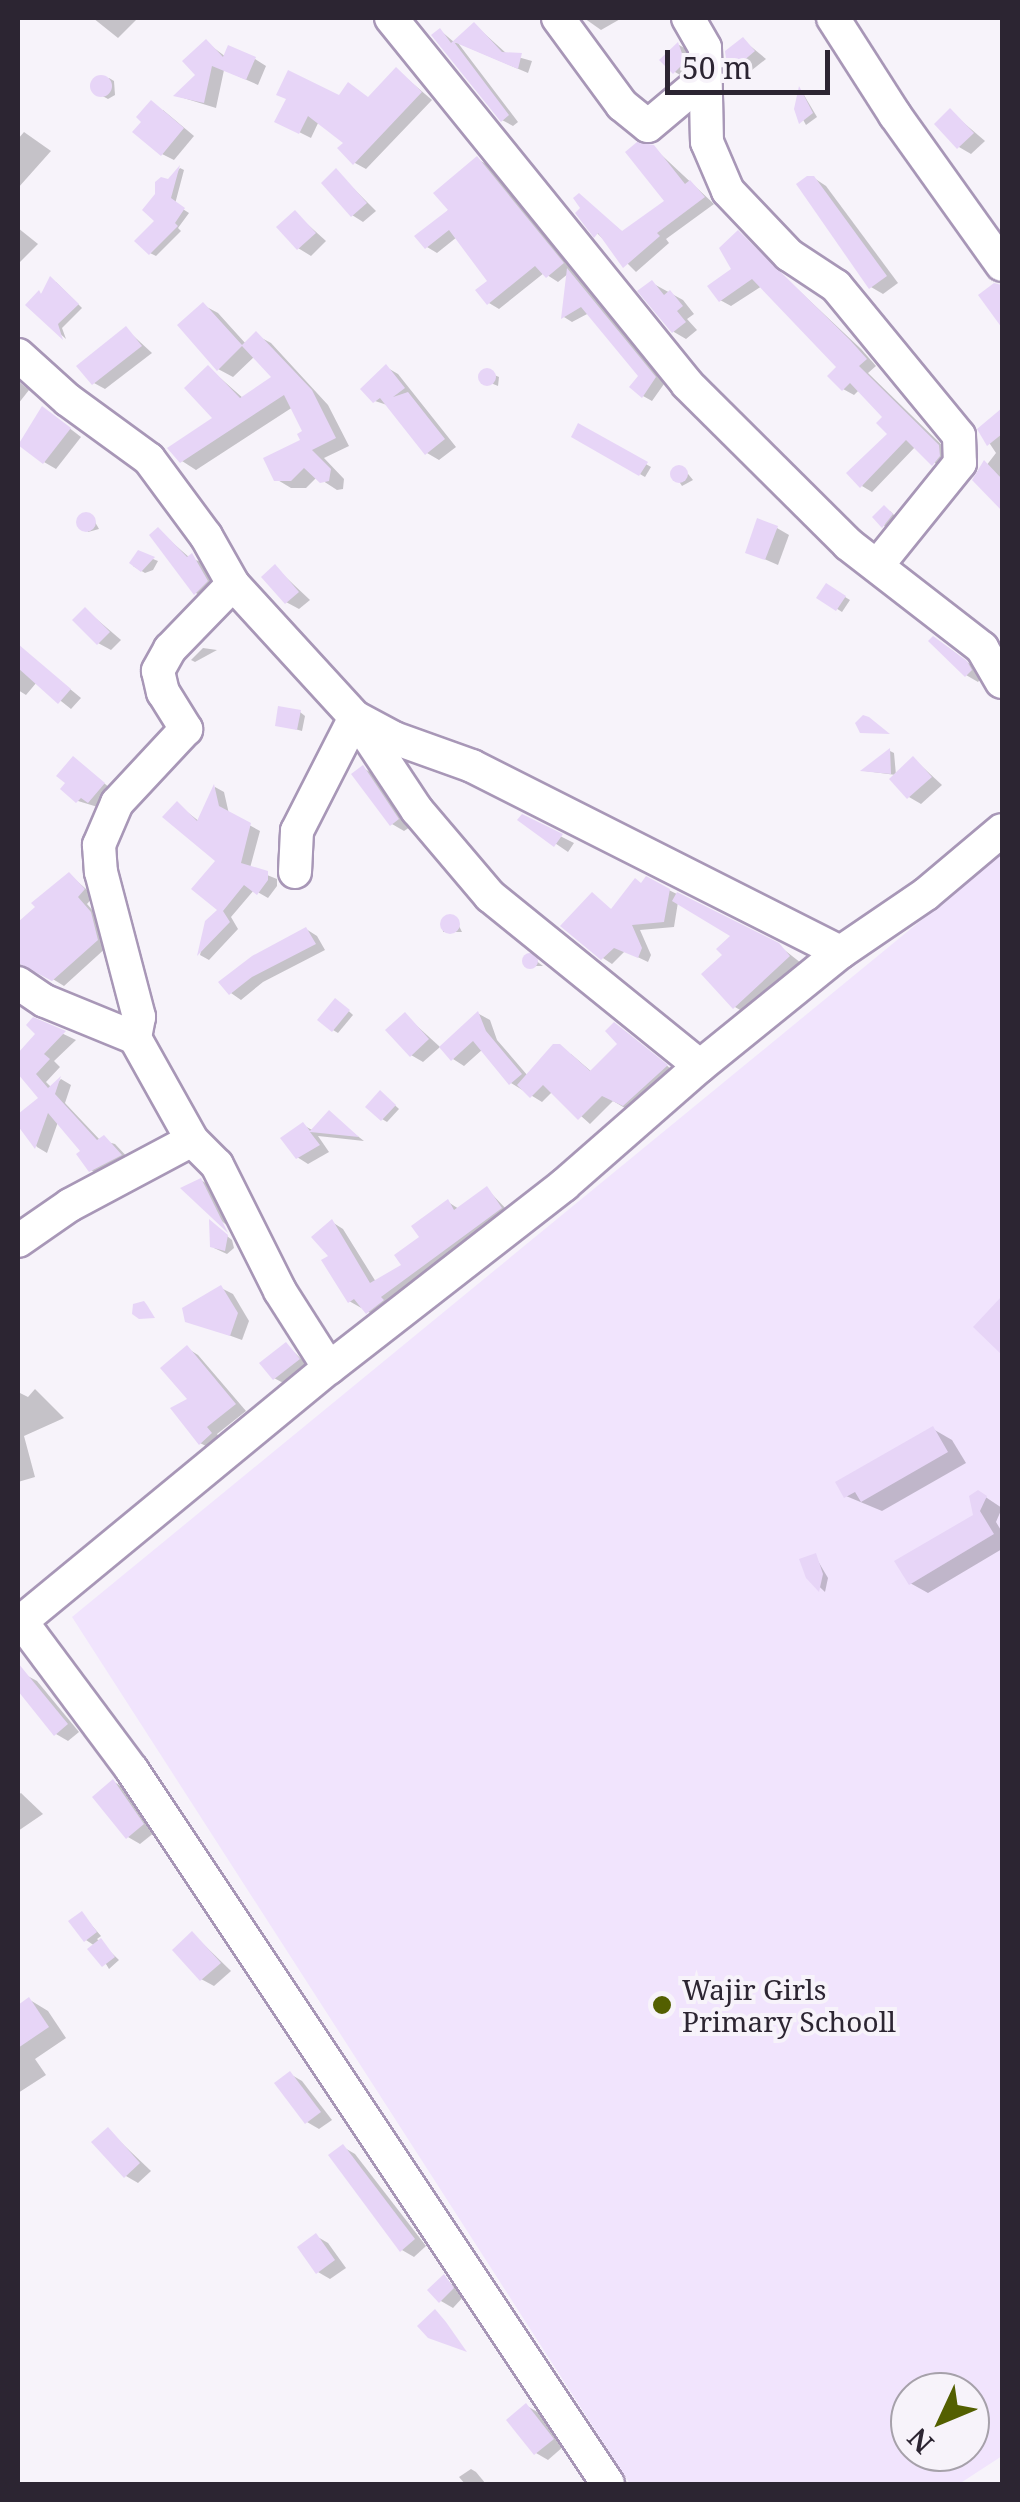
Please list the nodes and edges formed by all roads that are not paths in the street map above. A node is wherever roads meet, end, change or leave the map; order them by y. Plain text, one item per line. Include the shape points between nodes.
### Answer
1 (390, 18) edge
2 (558, 18) edge
3 (688, 18) edge
4 (834, 18) edge
5 (704, 79) junction
6 (1002, 265) edge
7 (18, 355) edge
8 (876, 566) junction
9 (233, 584) junction
10 (1002, 682) edge
11 (356, 717) junction
12 (1002, 830) edge
13 (295, 872) dead end
14 (841, 952) junction
15 (18, 983) edge
16 (134, 1038) junction
17 (700, 1066) junction
18 (192, 1140) junction
19 (18, 1240) edge
20 (328, 1368) junction
21 (19, 1623) edge
22 (608, 2484) edge

1 - 8 street via 688,384
2 - 5 street via 622,105 648,126
3 - 5 street via 705,48
4 - 6 street
5 - 8 street via 707,142 728,191 788,255 836,286 959,436 960,462
7 - 9 street via 149,459
8 - 10 street via 982,648
9 - 11 street
9 - 16 street via 170,649 158,671 186,729 118,803 99,845 138,1017
11 - 13 street via 298,831
11 - 14 street via 472,766
11 - 17 street via 416,810 490,896
12 - 14 street via 926,894
14 - 17 street
15 - 16 street
16 - 18 street
17 - 20 street via 564,1185
18 - 19 street
18 - 20 street via 218,1166 280,1291
20 - 21 street
21 - 22 street via 132,1770

